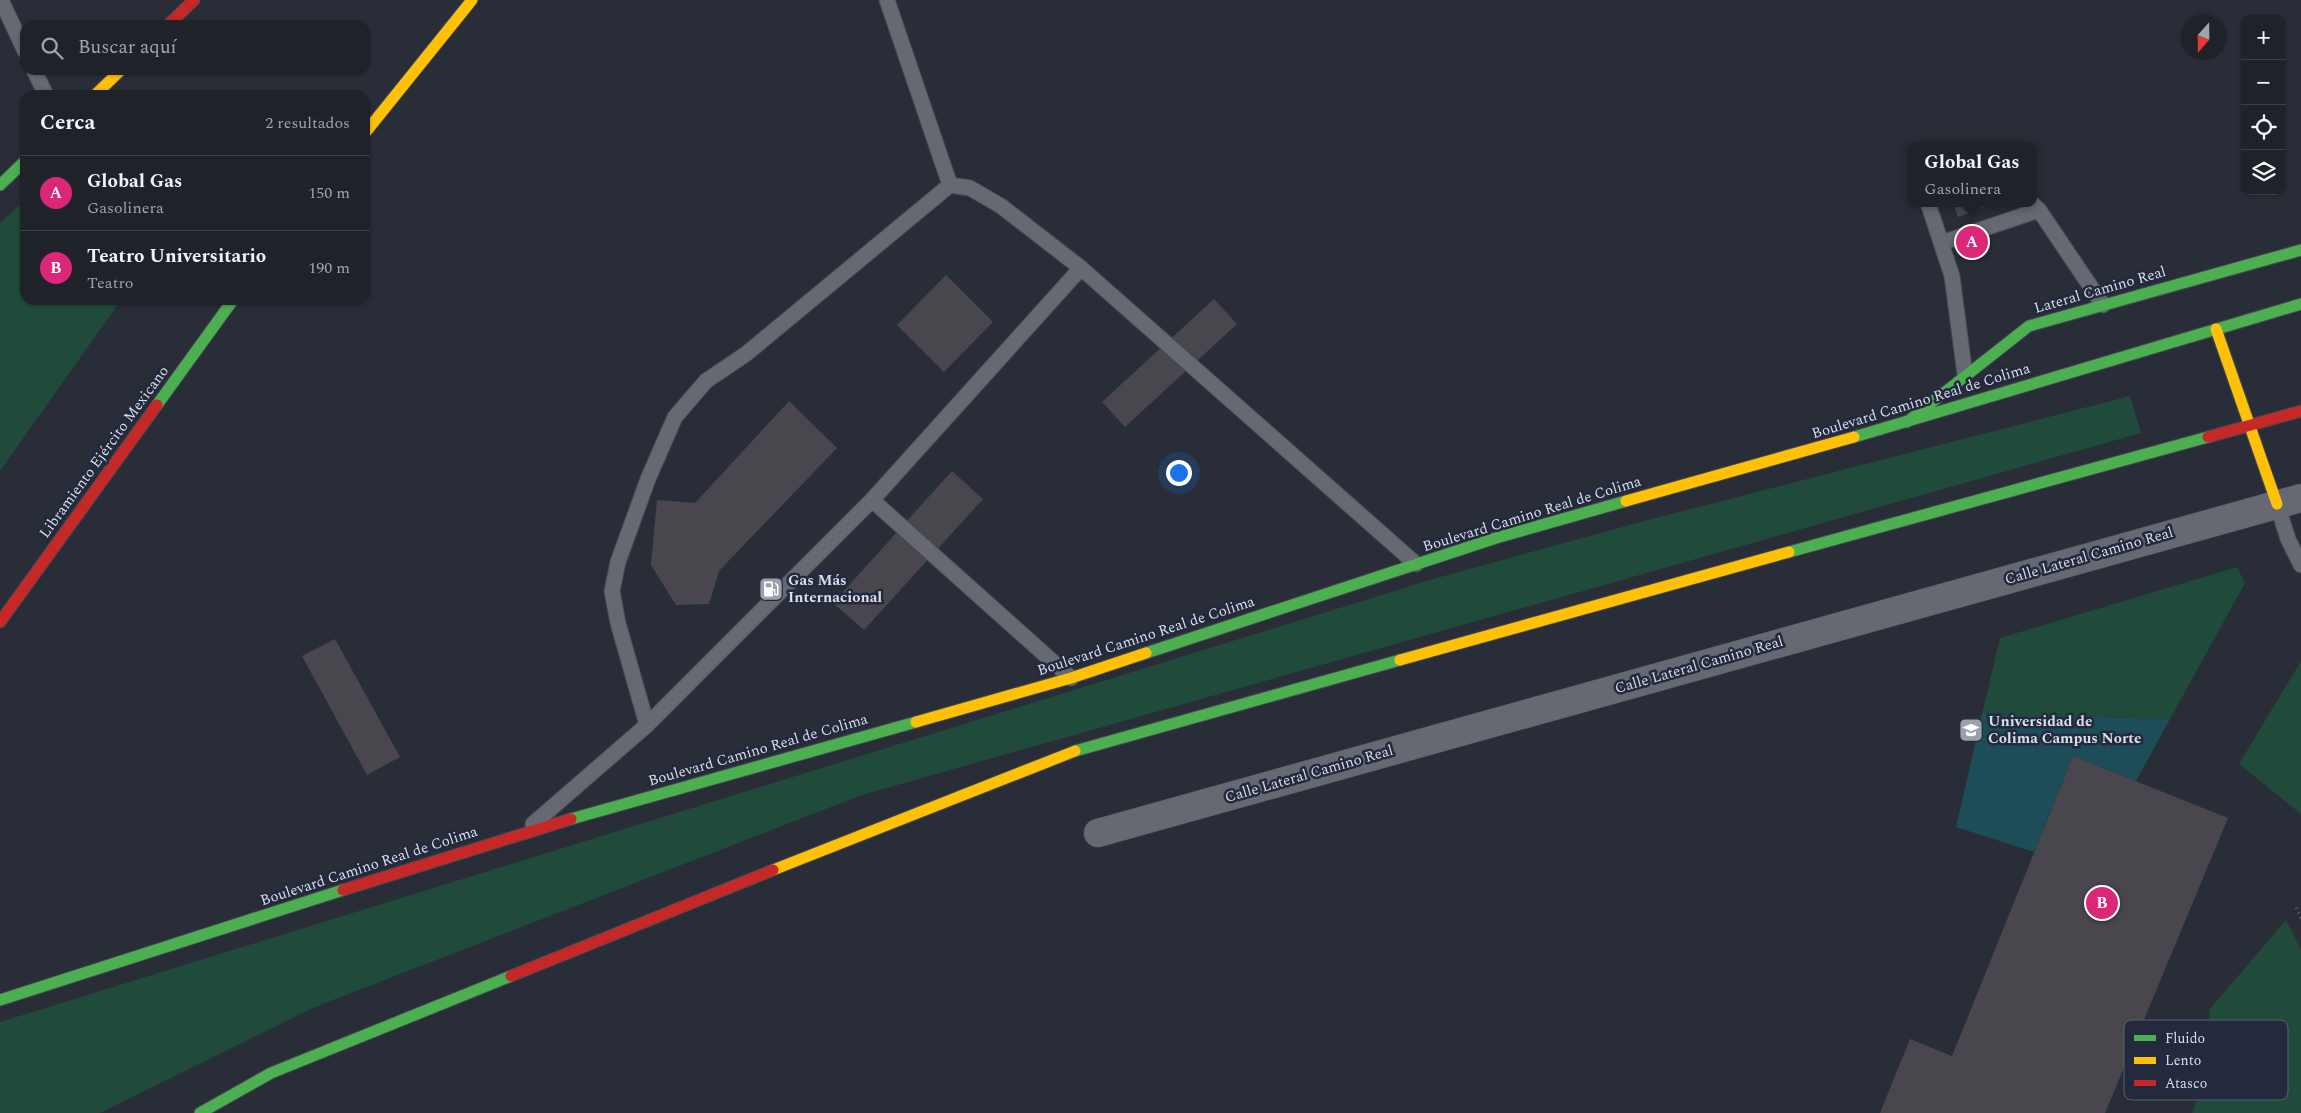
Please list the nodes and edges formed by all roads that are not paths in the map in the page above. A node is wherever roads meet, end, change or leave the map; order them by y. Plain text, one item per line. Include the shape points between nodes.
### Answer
1 (1, 0) edge
2 (194, 0) edge
3 (472, 0) edge
4 (887, 0) edge
5 (173, 20) edge
6 (20, 40) edge
7 (36, 75) edge
8 (116, 75) edge
9 (44, 90) edge
10 (99, 90) edge
11 (370, 127) edge
12 (20, 166) edge
13 (0, 185) edge
14 (950, 186) junction
15 (1929, 207) edge
16 (2032, 207) edge
17 (2036, 207) edge
18 (1941, 243) junction
19 (2301, 250) edge
20 (1081, 268) junction
21 (2301, 304) edge
22 (229, 305) edge
23 (2104, 305) junction
24 (2216, 328) junction
25 (1966, 375) junction
26 (2301, 410) edge
27 (1907, 422) junction
28 (2249, 424) junction
29 (872, 500) junction
30 (2289, 501) edge
31 (1416, 564) junction
32 (2301, 565) edge
33 (0, 622) edge
34 (1071, 678) junction
35 (647, 725) junction
36 (524, 832) junction
37 (1098, 833) dead end
38 (0, 1000) edge
39 (200, 1113) edge

1 - 6 lane
2 - 5 main road
3 - 11 main road
4 - 14 lane
7 - 9 lane
8 - 10 main road
12 - 13 main road
14 - 20 lane via 970,188 1002,206
14 - 35 lane via 746,354 706,381 675,417 621,553 612,591
15 - 18 lane
16 - 18 lane
17 - 23 lane
18 - 25 lane via 1952,276
19 - 23 main road, Lateral Camino Real
20 - 29 lane
20 - 31 lane
21 - 24 main road, Boulevard Camino Real de Colima
22 - 33 main road, Libramiento Ejército Mexicano
23 - 25 main road, Lateral Camino Real via 2029,326
24 - 27 main road, Boulevard Camino Real de Colima
24 - 28 main road
25 - 27 main road, Lateral Camino Real
26 - 28 main road
27 - 31 main road, Boulevard Camino Real de Colima via 1496,538
28 - 30 main road
28 - 39 main road via 1087,746 271,1073
29 - 34 lane
29 - 35 lane
30 - 32 lane via 2288,539
30 - 37 street, Calle Lateral Camino Real
31 - 34 main road, Boulevard Camino Real de Colima
34 - 36 main road, Boulevard Camino Real de Colima
35 - 36 lane
36 - 38 main road, Boulevard Camino Real de Colima

